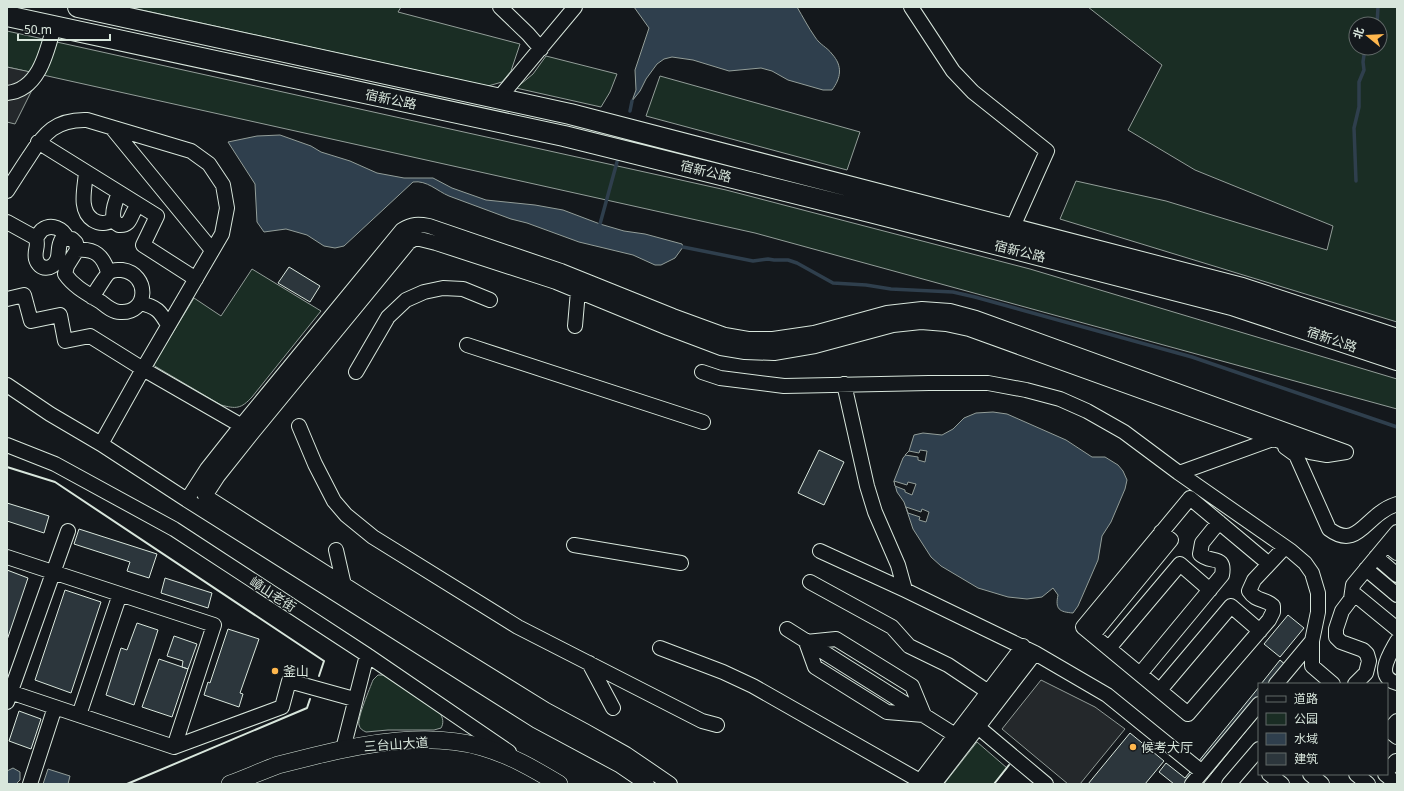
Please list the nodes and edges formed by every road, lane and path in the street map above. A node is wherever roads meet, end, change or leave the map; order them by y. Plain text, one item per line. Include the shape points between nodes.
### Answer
1 (500, 7) edge
2 (575, 7) edge
3 (911, 7) edge
4 (85, 8) edge
5 (7, 16) edge
6 (54, 26) junction
7 (541, 49) junction
8 (7, 93) edge
9 (499, 98) junction
10 (112, 128) junction
11 (38, 142) junction
12 (86, 172) junction
13 (7, 191) edge
14 (119, 193) junction
15 (139, 205) junction
16 (114, 220) junction
17 (7, 222) edge
18 (1012, 229) junction
19 (36, 238) junction
20 (67, 238) junction
21 (77, 250) junction
22 (212, 250) junction
23 (108, 272) junction
24 (196, 279) junction
25 (580, 285) junction
26 (92, 297) junction
27 (7, 299) edge
28 (490, 300) dead end
29 (140, 303) junction
30 (168, 325) junction
31 (575, 326) dead end
32 (1397, 340) edge
33 (467, 344) dead end
34 (1397, 360) edge
35 (142, 369) junction
36 (356, 372) dead end
37 (702, 372) dead end
38 (844, 384) junction
39 (7, 385) edge
40 (703, 422) dead end
41 (298, 426) dead end
42 (247, 429) junction
43 (1275, 433) junction
44 (7, 444) edge
45 (101, 444) junction
46 (1179, 473) junction
47 (186, 500) junction
48 (1397, 504) edge
49 (1218, 522) junction
50 (68, 531) dead end
51 (1397, 532) edge
52 (574, 545) dead end
53 (1285, 547) junction
54 (1392, 549) edge
55 (336, 550) dead end
56 (820, 551) dead end
57 (7, 557) edge
58 (1376, 557) junction
59 (681, 564) dead end
60 (1269, 564) junction
61 (1366, 569) junction
62 (53, 572) junction
63 (1397, 574) edge
64 (810, 582) dead end
65 (344, 585) junction
66 (905, 590) junction
67 (1210, 590) junction
68 (1352, 592) junction
69 (120, 594) junction
70 (1397, 595) edge
71 (1397, 629) edge
72 (787, 630) dead end
73 (1260, 631) junction
74 (1312, 641) junction
75 (1397, 641) edge
76 (660, 648) dead end
77 (1109, 648) junction
78 (1029, 650) junction
79 (367, 655) junction
80 (589, 663) junction
81 (1140, 674) junction
82 (1277, 683) edge
83 (1332, 683) edge
84 (1356, 683) edge
85 (1397, 683) edge
86 (1160, 690) junction
87 (994, 695) junction
88 (9, 697) edge
89 (354, 699) junction
90 (1258, 705) edge
91 (55, 707) junction
92 (614, 708) dead end
93 (80, 715) junction
94 (717, 725) dead end
95 (978, 727) junction
96 (960, 739) junction
97 (174, 747) junction
98 (343, 749) junction
99 (1256, 758) edge
100 (527, 765) junction
101 (1202, 772) junction
102 (1270, 775) edge
103 (1383, 775) edge
104 (1309, 777) edge
105 (1237, 781) edge
106 (924, 783) edge
107 (30, 784) edge
108 (230, 784) edge
109 (559, 784) edge
110 (647, 784) edge
111 (670, 784) edge
112 (1044, 784) edge
113 (1192, 784) edge
114 (1282, 784) edge
115 (1322, 784) edge
116 (1397, 784) edge

1 - 7 street
2 - 7 street
3 - 18 street via 953,71 973,92 1047,151
4 - 9 highway, 宿新公路
5 - 6 highway, 宿新公路
6 - 8 street via 42,66 28,84 16,92
6 - 34 highway, 宿新公路 via 564,136 874,213 1232,305
7 - 9 street
9 - 18 highway, 宿新公路 via 570,114
10 - 11 street via 87,120 77,120 50,130
10 - 22 street
10 - 22 street via 191,151 209,164 223,184 227,208 222,234
11 - 12 street
11 - 13 street
12 - 14 street
12 - 16 street via 85,212 98,223
14 - 15 street
14 - 16 street via 115,202
15 - 16 street via 125,226
15 - 24 street via 157,216 143,245
17 - 19 street
18 - 32 highway, 宿新公路 via 1242,288
19 - 20 street via 43,229 57,228 64,231
19 - 20 street via 36,258 44,268 54,264 58,244
20 - 21 street via 76,243
21 - 23 street via 85,249 100,256
21 - 26 street via 65,274
22 - 24 street
23 - 26 street
23 - 29 street via 115,270 134,274 143,288
24 - 30 street
25 - 31 street
25 - 42 street via 549,279 416,238 409,242
25 - 43 street via 668,328 721,348 745,352 774,353 815,346 893,325 921,322 946,324 969,329
26 - 29 street via 119,312 128,312
27 - 35 street via 24,295 31,321 60,315 65,341 90,336
28 - 36 street via 463,289 443,288 424,292 406,300 388,317
29 - 30 street via 153,306
30 - 35 street
33 - 40 street
35 - 42 street
35 - 45 street
37 - 38 street via 720,378 784,386
38 - 46 street via 988,383 1053,397 1087,411 1124,432
38 - 66 street via 867,486 875,512 898,565
39 - 45 street
41 - 80 street via 334,501 346,515 373,536 470,598 518,627
42 - 47 street via 207,468
42 - 65 street via 205,496
43 - 46 street
43 - 48 street via 1296,455 1329,529 1336,534 1350,536 1357,533 1381,512
44 - 79 street, 嶂山老街 via 55,464 174,529
45 - 47 street
46 - 53 street
47 - 110 street via 538,720 619,765
49 - 60 street
49 - 67 street via 1202,543 1200,550 1204,558 1216,559 1224,568 1222,575
49 - 77 street via 1190,498 1083,627
50 - 62 street
51 - 54 street
52 - 59 street
53 - 60 street
53 - 74 street via 1305,563 1312,573 1318,593 1318,612
54 - 58 street
55 - 65 street
56 - 66 street
57 - 62 street
58 - 61 street
58 - 63 street
60 - 73 street via 1254,580 1249,591 1252,597 1272,606 1273,612
61 - 68 street via 1353,585
61 - 70 street
62 - 69 street
62 - 88 street
64 - 87 street via 892,627 909,646 948,665
65 - 111 street via 546,710 626,754
66 - 78 street
67 - 77 street via 1180,564
67 - 81 street
68 - 71 street
68 - 84 street via 1342,611 1336,637 1367,654 1369,661 1366,672
69 - 93 street
69 - 97 street via 214,625
72 - 96 street
73 - 86 street via 1188,714
73 - 86 street via 1231,606
74 - 82 street
74 - 83 street via 1312,666
75 - 85 street via 1385,671 1390,681
76 - 106 street via 753,686
77 - 81 street
78 - 87 street
78 - 101 street via 1107,694
79 - 89 street
79 - 100 street, 嶂山老街
80 - 92 street
80 - 94 street via 702,721
81 - 86 street
87 - 95 street
87 - 96 street
88 - 91 street
89 - 97 street via 289,681 282,707
89 - 98 street
90 - 101 street
91 - 93 street
91 - 107 street
93 - 97 street
95 - 96 street
95 - 112 street
96 - 106 street
98 - 100 main road, 三台山大道 via 382,743 441,741 482,747
98 - 108 main road, 三台山大道 via 279,765
99 - 105 street
100 - 109 main road, 三台山大道
101 - 113 street
102 - 114 street
103 - 116 street
104 - 115 street

